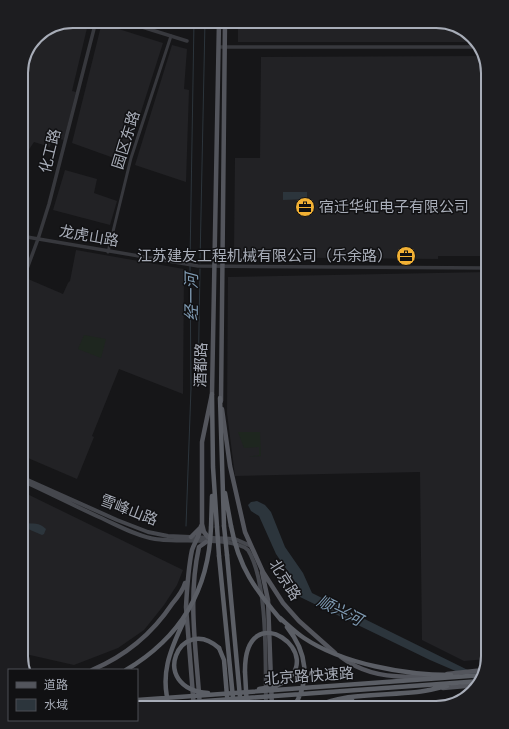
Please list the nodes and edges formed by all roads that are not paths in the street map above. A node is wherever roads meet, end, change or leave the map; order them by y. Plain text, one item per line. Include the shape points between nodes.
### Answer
1 (94, 28) edge
2 (145, 28) edge
3 (219, 28) edge
4 (225, 28) edge
5 (171, 36) junction
6 (187, 41) dead end
7 (219, 47) junction
8 (224, 47) junction
9 (473, 47) edge
10 (28, 237) edge
11 (38, 239) junction
12 (108, 252) junction
13 (28, 266) edge
14 (215, 266) junction
15 (222, 267) junction
16 (481, 268) edge
17 (212, 394) junction
18 (220, 398) junction
19 (213, 467) junction
20 (222, 472) junction
21 (28, 479) edge
22 (28, 483) edge
23 (201, 519) junction
24 (245, 532) junction
25 (191, 539) junction
26 (198, 539) junction
27 (207, 540) junction
28 (246, 543) junction
29 (241, 545) junction
30 (255, 551) junction
31 (259, 562) junction
32 (188, 572) junction
33 (190, 608) junction
34 (280, 618) junction
35 (94, 669) edge
36 (128, 669) edge
37 (478, 671) edge
38 (477, 674) edge
39 (477, 674) edge
40 (473, 681) edge
41 (462, 682) junction
42 (470, 686) edge
43 (244, 692) joint
44 (246, 692) edge
45 (246, 692) edge
46 (224, 694) junction
47 (369, 696) junction
48 (138, 700) edge
49 (168, 701) edge
50 (193, 701) edge
51 (200, 701) edge
52 (205, 701) edge
53 (227, 701) edge
54 (233, 701) edge
55 (240, 701) edge
56 (266, 701) edge
57 (272, 701) edge
58 (297, 701) edge
59 (331, 701) edge
60 (342, 701) edge
61 (352, 701) edge

1 - 11 street, 化工路
2 - 5 street
3 - 7 main road, 酒都路
4 - 8 main road, 酒都路
5 - 6 street
5 - 12 street, 园区东路 via 131,158
7 - 8 street
7 - 14 main road, 酒都路
8 - 9 street
8 - 15 main road, 酒都路
10 - 11 street, 龙虎山路
11 - 12 street, 龙虎山路
11 - 13 street, 化工路
12 - 14 street, 龙虎山路 via 185,265
14 - 15 street, 龙虎山路
14 - 17 main road, 酒都路
15 - 16 street, 龙虎山路
15 - 18 main road, 酒都路
17 - 19 highway, 酒都路
17 - 23 main road via 202,442
18 - 20 highway, 酒都路
18 - 24 main road, 北京路 via 230,466
19 - 33 highway, bridge via 209,551
19 - 54 highway, 酒都路, bridge
20 - 34 highway, bridge via 236,548 245,571 257,592
20 - 55 highway, 酒都路, bridge via 224,526
21 - 25 main road, 雪峰山路 via 135,528
22 - 25 main road, 雪峰山路 via 143,536 159,540
23 - 25 main road via 200,530
23 - 26 main road
23 - 27 main road
24 - 28 main road
24 - 30 main road, 北京路
25 - 26 main road, 雪峰山路
26 - 27 main road, 雪峰山路
26 - 32 main road
27 - 28 main road, 雪峰山路 via 235,539
27 - 29 main road
27 - 51 main road via 199,547 192,596
28 - 29 main road
28 - 30 main road, 雪峰山路
29 - 56 main road via 250,552 263,606
30 - 31 main road, 北京路
31 - 37 main road, 北京路 via 283,603 299,621 321,642 347,661 372,672 400,677
31 - 57 main road via 268,600
32 - 35 main road via 180,593 159,622 121,655
32 - 50 main road via 186,607
33 - 36 highway, bridge via 165,641
33 - 49 highway, bridge via 174,642 166,668 165,688
34 - 38 highway, bridge via 315,644 354,660 403,671 448,675
34 - 58 highway, bridge via 296,639 304,660 302,692
39 - 43 highway, 北京路快速路, bridge
40 - 41 highway, 北京路快速路, bridge
41 - 47 highway, bridge via 419,692
41 - 52 highway, 北京路快速路, bridge
42 - 60 main road via 363,695
43 - 46 highway, 北京路快速路, bridge
44 - 45 highway, bridge via 274,686 287,679 296,666 296,654 289,642 277,634 256,637 246,649
46 - 48 highway, 北京路快速路, bridge
46 - 53 highway, bridge via 194,690 182,682 174,669 175,656 188,641 207,640 219,648 224,660
47 - 59 highway, bridge
47 - 61 highway, bridge

